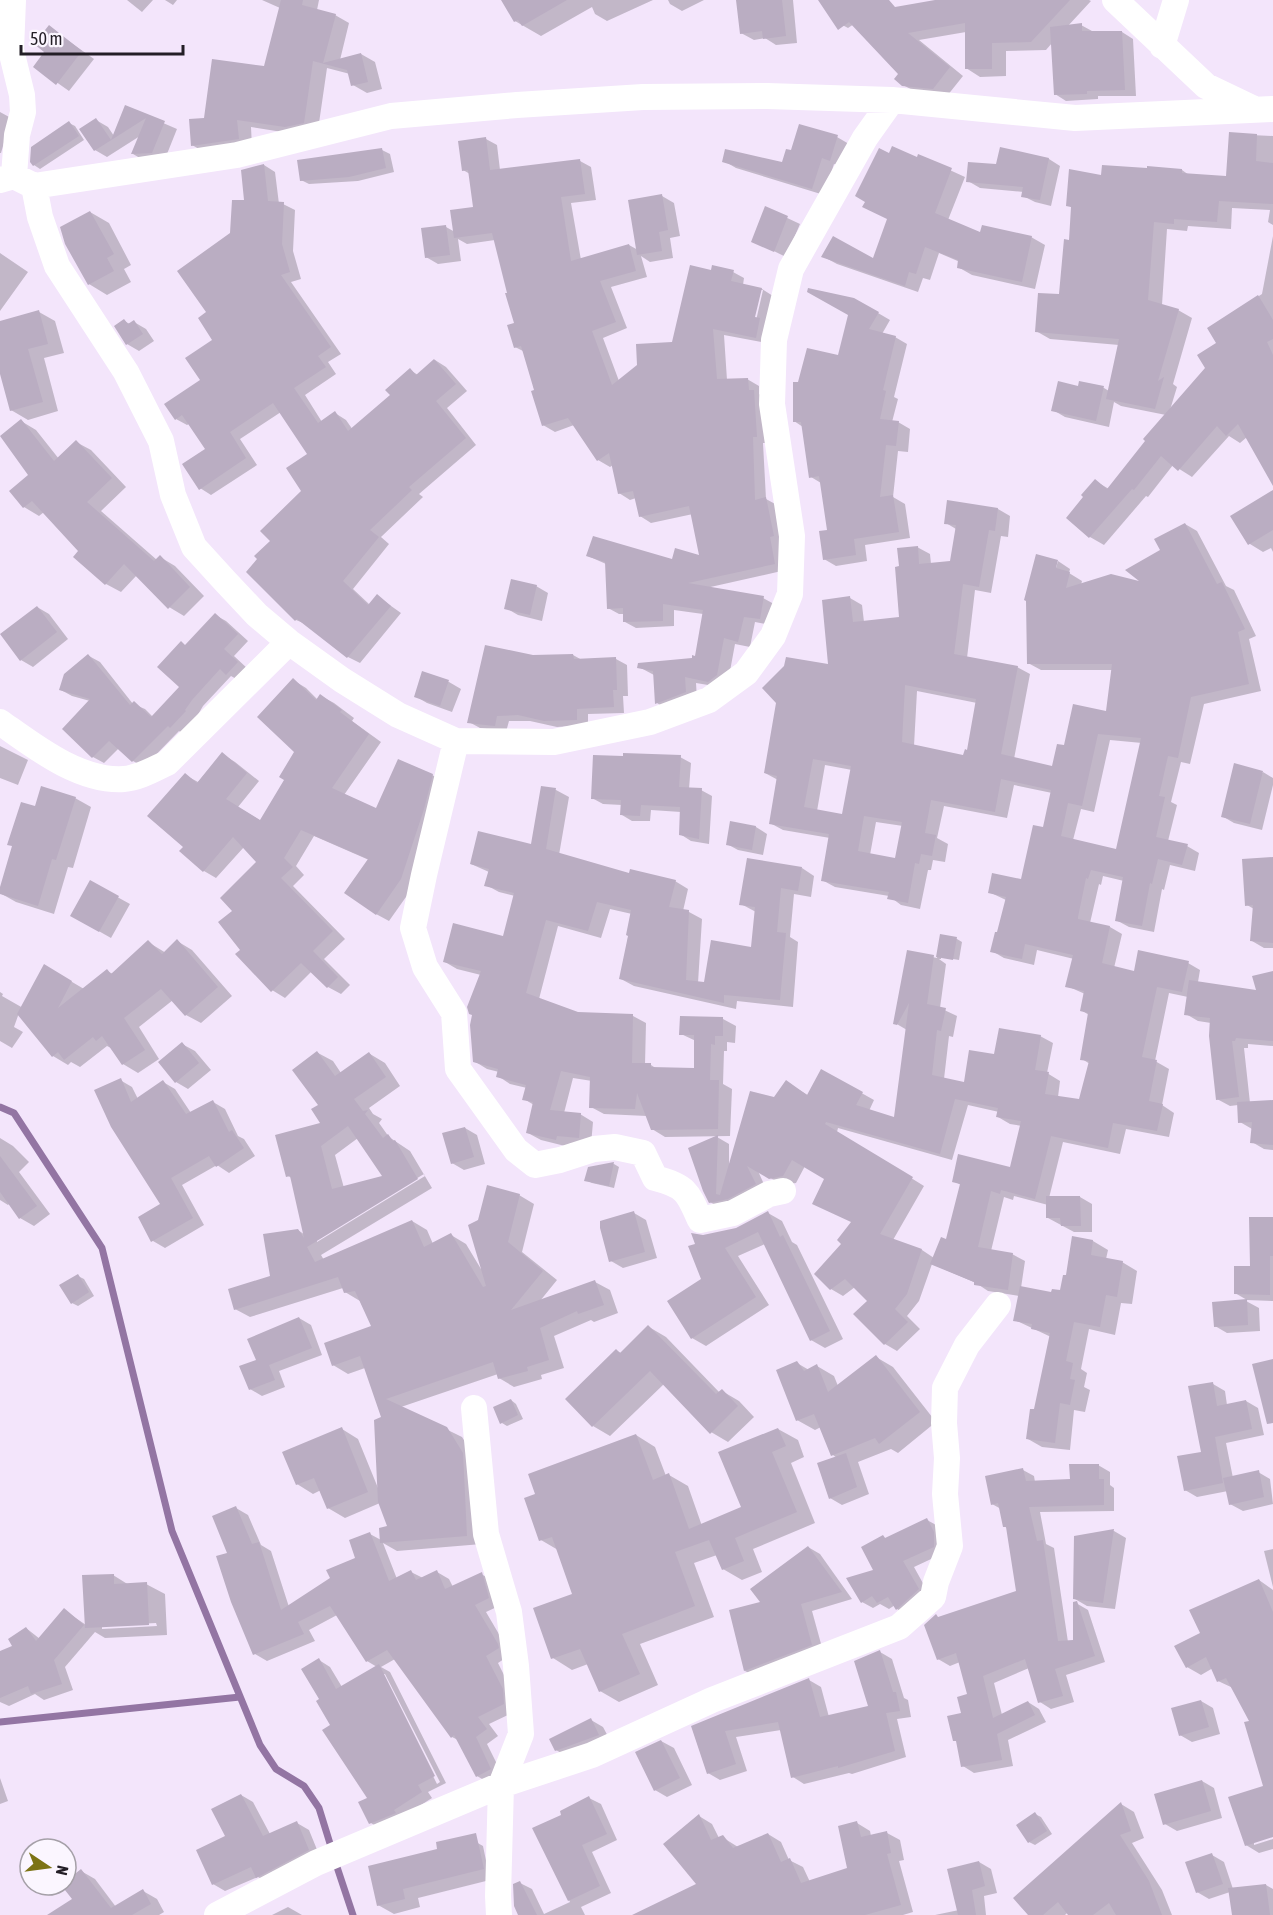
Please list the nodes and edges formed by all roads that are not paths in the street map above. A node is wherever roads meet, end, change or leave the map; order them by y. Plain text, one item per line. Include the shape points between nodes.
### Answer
1 (13, 0) edge
2 (1115, 0) edge
3 (1176, 0) edge
4 (1162, 46) junction
5 (892, 100) junction
6 (1264, 109) edge
7 (16, 181) edge
8 (289, 642) junction
9 (0, 722) edge
10 (456, 741) junction
11 (783, 1191) dead end
12 (998, 1305) dead end
13 (474, 1408) dead end
14 (501, 1785) junction
15 (217, 1915) edge
16 (499, 1915) edge

1 - 7 street via 11,50 23,112 17,135
2 - 4 street
3 - 4 street
4 - 6 street via 1206,86
5 - 6 street via 1075,118
5 - 7 street via 643,97 390,116 237,155
5 - 10 street via 865,138 792,269 774,340 772,404 792,536 790,594 773,636 746,673 709,700 650,722 554,742
7 - 8 street via 40,217 57,266 126,372 161,441 173,495 194,547 257,615
8 - 9 street via 167,763 124,779 99,777 63,764
8 - 10 street via 398,716
10 - 11 street via 413,928 425,967 454,1013 458,1069 501,1131 535,1165 594,1149 615,1147 643,1153 655,1178 677,1184 692,1200 700,1220 733,1213
12 - 14 street via 967,1345 945,1388 945,1494 950,1546 933,1597 899,1627 712,1700 592,1755
13 - 14 street via 486,1534 509,1612 521,1734
14 - 15 street via 316,1863
14 - 16 street

